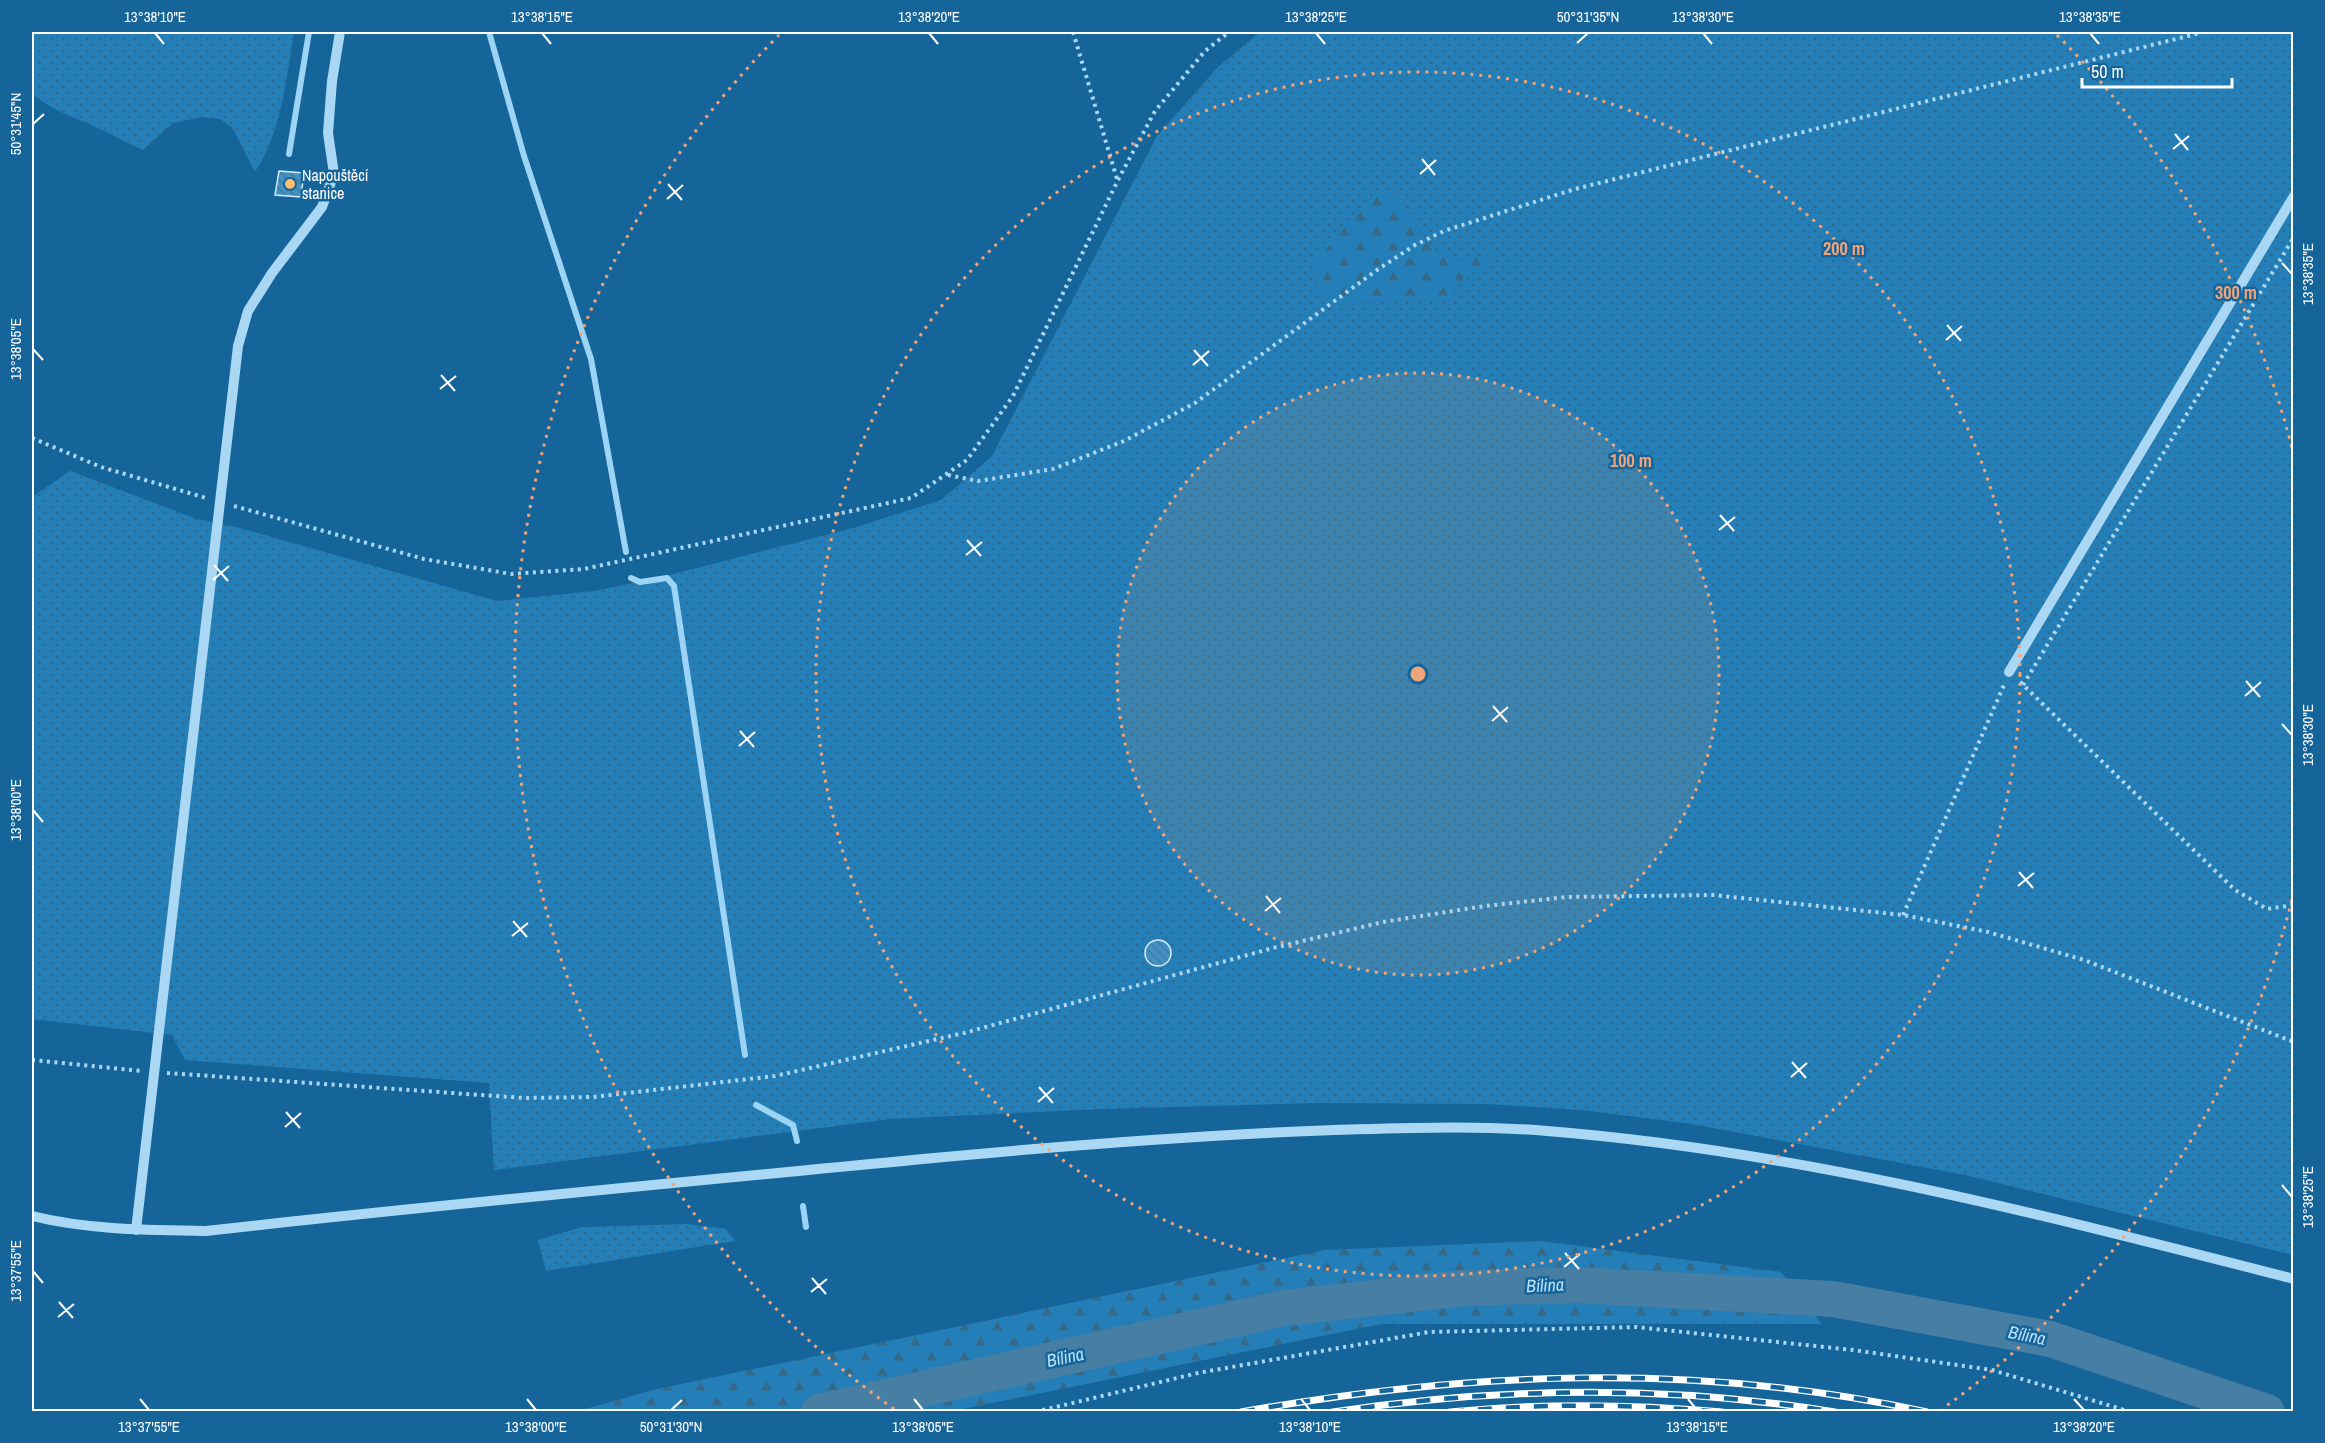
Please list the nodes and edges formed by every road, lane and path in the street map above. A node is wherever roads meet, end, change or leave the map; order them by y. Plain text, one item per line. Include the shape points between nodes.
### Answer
1 (340, 32) edge
2 (1073, 32) edge
3 (1230, 32) edge
4 (2204, 32) edge
5 (1118, 180) junction
6 (2294, 196) edge
7 (2294, 237) edge
8 (32, 438) edge
9 (947, 475) junction
10 (218, 502) junction
11 (2009, 672) junction
12 (2023, 685) junction
13 (2294, 905) edge
14 (1903, 915) junction
15 (2294, 1042) edge
16 (32, 1060) edge
17 (153, 1072) junction
18 (32, 1216) edge
19 (136, 1230) junction
20 (2294, 1280) edge
21 (1035, 1412) edge
22 (2131, 1412) edge

1 - 10 street via 328,133 334,174 322,207 248,311 237,346
2 - 5 path
3 - 5 path via 1205,51 1155,111
4 - 9 path via 1575,189 1444,231 1415,244 1377,270 1195,403 1125,441 1053,469 978,481
5 - 9 path via 1013,396 967,460
6 - 11 street
7 - 12 path
8 - 10 path via 101,467
9 - 10 path via 911,498 584,569 511,574 424,559
10 - 17 street
11 - 12 path
11 - 14 path
12 - 13 path via 2235,890 2267,909
14 - 15 path via 1988,932 2084,960
14 - 17 path via 1713,895 1567,897 1485,906 1383,922 1273,948 964,1033 775,1076 593,1097 524,1098
16 - 17 path
17 - 19 street
18 - 19 street
19 - 20 street via 207,1231 1067,1146 1442,1127 1541,1130 1652,1141 1799,1164 2052,1217
21 - 22 path via 1198,1373 1429,1332 1636,1327 1853,1350 1992,1370

